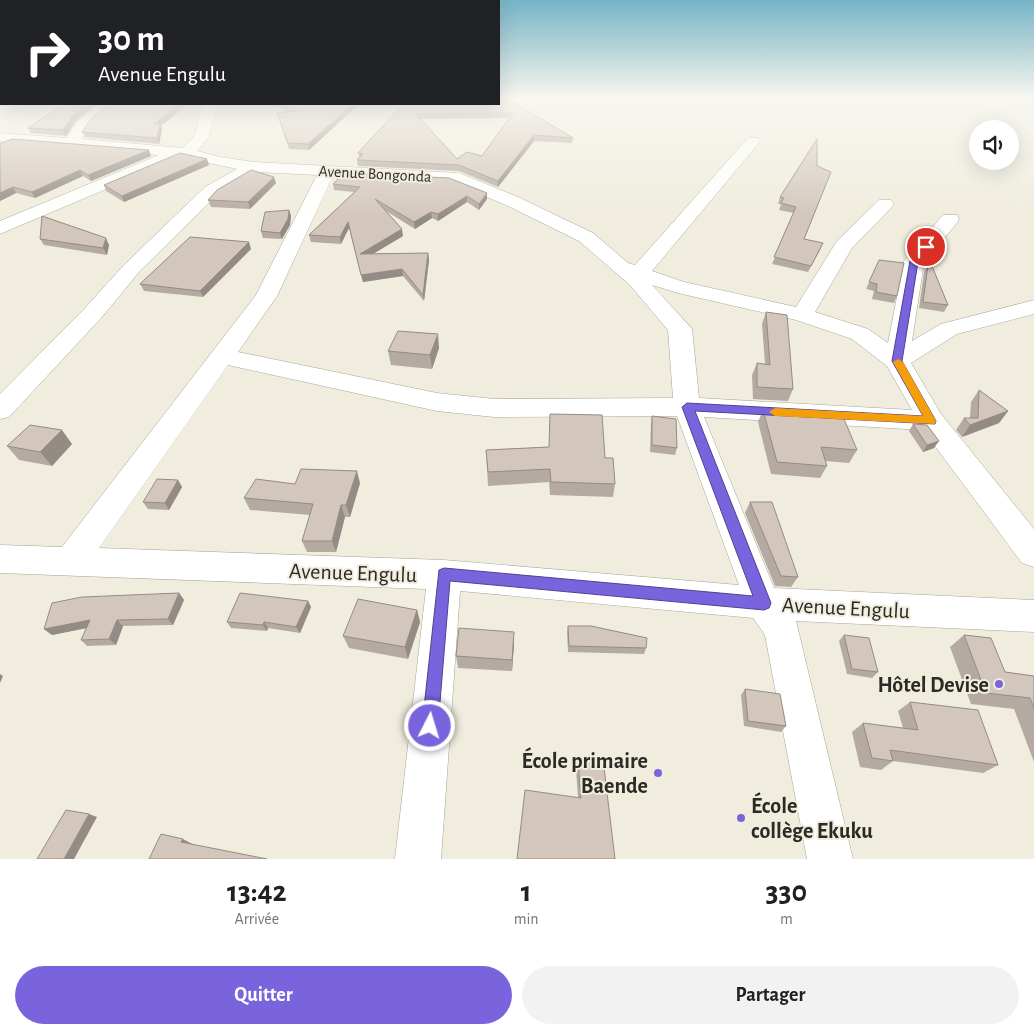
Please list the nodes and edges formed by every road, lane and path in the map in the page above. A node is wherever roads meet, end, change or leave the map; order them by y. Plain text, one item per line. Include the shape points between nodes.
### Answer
1 (25, 139) edge
2 (74, 139) edge
3 (198, 139) edge
4 (753, 141) dead end
5 (73, 143) junction
6 (183, 152) junction
7 (254, 167) junction
8 (328, 170) junction
9 (885, 204) dead end
10 (950, 219) dead end
11 (0, 228) edge
12 (629, 270) junction
13 (1034, 307) edge
14 (802, 315) junction
15 (221, 356) junction
16 (897, 361) junction
17 (687, 407) junction
18 (0, 410) edge
19 (931, 421) junction
20 (1034, 553) edge
21 (0, 559) edge
22 (70, 562) junction
23 (444, 575) junction
24 (764, 603) junction
25 (1034, 616) edge
26 (418, 859) edge
27 (830, 859) edge

1 - 5 street, Avenue Bongonda
2 - 5 street
3 - 6 street
4 - 12 street
5 - 6 street, Avenue Bongonda
6 - 7 street, Avenue Bongonda
6 - 11 street
7 - 8 street, Avenue Bongonda
7 - 18 street via 211,191 132,268
8 - 12 street, Avenue Bongonda via 453,177 586,237
8 - 15 street via 266,296
9 - 14 street via 844,245
10 - 16 street via 914,261
12 - 14 street via 678,287
12 - 17 street, Avenue Bongonda via 680,329
13 - 16 street via 949,329
14 - 16 street via 860,334
15 - 17 street via 437,402 494,408
15 - 22 street
16 - 19 street
17 - 19 street
17 - 24 street, Avenue Bongonda
19 - 20 street
21 - 22 street, Avenue Engulu
22 - 23 street, Avenue Engulu
23 - 24 street, Avenue Engulu
23 - 26 street
24 - 25 street, Avenue Engulu
24 - 27 street, Avenue Bongonda via 782,628

